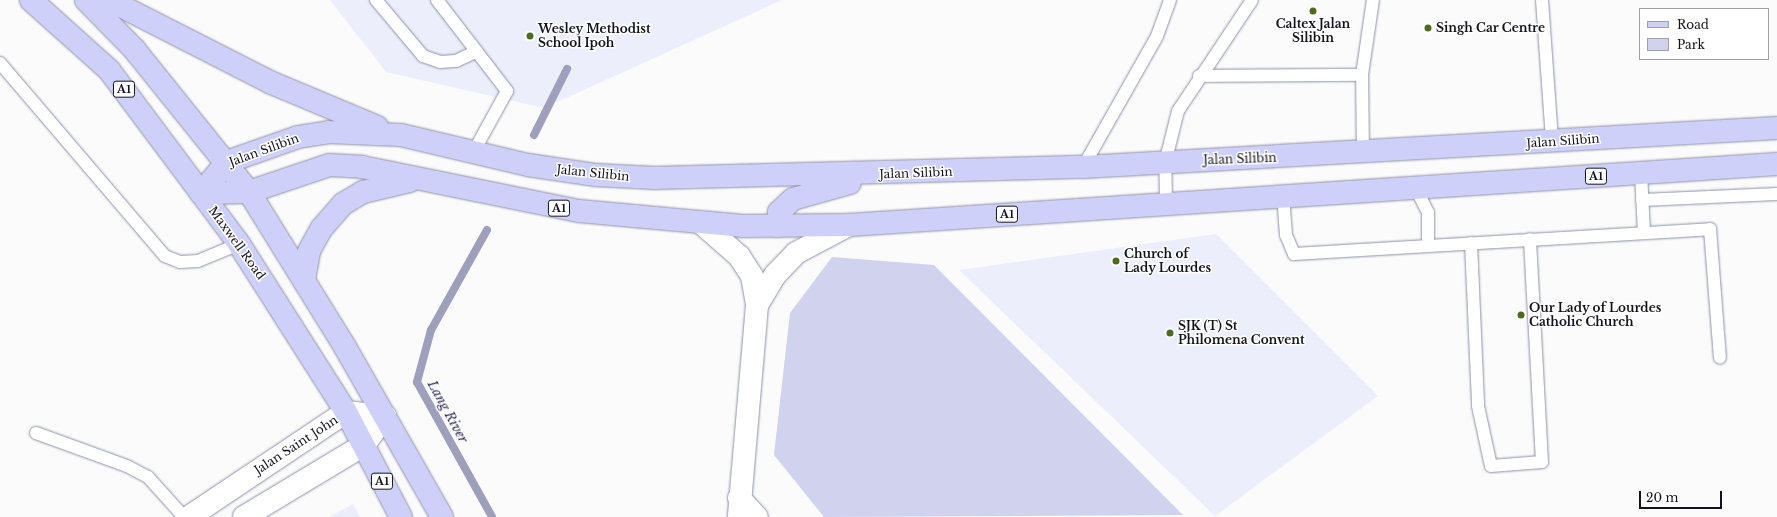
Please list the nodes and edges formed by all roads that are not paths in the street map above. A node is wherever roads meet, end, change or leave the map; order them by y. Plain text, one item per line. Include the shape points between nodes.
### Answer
1 (31, 0) edge
2 (86, 0) edge
3 (109, 0) edge
4 (376, 0) edge
5 (436, 0) edge
6 (1170, 0) edge
7 (1252, 0) edge
8 (1374, 0) edge
9 (1542, 0) edge
10 (476, 51) junction
11 (0, 63) edge
12 (1362, 75) junction
13 (1198, 76) junction
14 (1777, 128) edge
15 (401, 135) junction
16 (1552, 142) junction
17 (474, 152) junction
18 (1363, 153) junction
19 (227, 162) junction
20 (1165, 163) junction
21 (1777, 164) edge
22 (1083, 167) junction
23 (892, 173) junction
24 (1641, 173) junction
25 (421, 179) junction
26 (1415, 187) junction
27 (249, 192) junction
28 (201, 193) junction
29 (1777, 194) edge
30 (1283, 195) junction
31 (1642, 200) junction
32 (1166, 202) junction
33 (700, 222) junction
34 (849, 225) junction
35 (778, 226) junction
36 (1644, 232) junction
37 (1530, 238) junction
38 (1471, 243) junction
39 (239, 244) junction
40 (1428, 245) junction
41 (304, 280) junction
42 (757, 305) junction
43 (1720, 358) dead end
44 (346, 412) junction
45 (384, 416) junction
46 (36, 433) dead end
47 (364, 445) junction
48 (739, 507) edge
49 (184, 517) edge
50 (189, 517) edge
51 (244, 517) edge
52 (401, 517) edge
53 (442, 517) edge
54 (757, 517) edge

1 - 28 main road, Maxwell Road / A1 via 109,70
2 - 19 main road, A1 via 134,49
3 - 15 main road via 279,86
4 - 10 lane via 423,56 440,62 456,61
5 - 10 lane
6 - 22 lane via 1157,36
7 - 13 lane
8 - 12 lane
9 - 16 lane
10 - 17 lane via 507,91
11 - 39 lane via 165,256 180,262 198,261
12 - 13 lane
12 - 18 lane
13 - 20 lane via 1178,111
14 - 16 main road, Jalan Silibin
15 - 17 main road, Jalan Silibin
15 - 19 main road, Jalan Silibin via 328,132 298,137
16 - 18 main road, Jalan Silibin
17 - 23 main road, Jalan Silibin via 528,165 596,175 720,177
18 - 20 main road, Jalan Silibin
19 - 27 main road, A1
19 - 28 main road, Jalan Silibin
20 - 22 main road, Jalan Silibin
20 - 32 lane
21 - 24 main road, A1
22 - 23 main road, Jalan Silibin
23 - 35 main road via 793,199 779,212
24 - 26 main road, A1
24 - 31 lane
25 - 27 main road, A1 via 362,167 328,165
25 - 33 main road, A1 via 579,211
25 - 41 main road via 363,192 343,204 322,228 309,251
26 - 30 main road, A1
26 - 40 lane via 1428,213
27 - 28 main road, A1
27 - 41 main road, A1
28 - 39 main road, Maxwell Road / A1
29 - 31 lane
30 - 32 main road, A1
30 - 40 lane via 1286,235 1294,254
31 - 36 lane
32 - 34 main road, A1
33 - 35 main road, A1
33 - 42 street via 746,266 752,276
34 - 35 main road, A1
34 - 42 street via 796,253 775,275
36 - 37 lane
36 - 43 lane via 1710,229
37 - 38 lane
37 - 38 lane via 1542,462 1491,466 1478,406
38 - 40 lane
39 - 44 main road, Maxwell Road / A1
41 - 45 main road, A1
42 - 48 street
44 - 45 street, Jalan Saint John
44 - 47 main road, Maxwell Road / A1
44 - 50 street, Jalan Saint John
45 - 47 street
45 - 53 main road, A1
46 - 49 lane via 127,466 148,477
47 - 51 street
47 - 52 main road, Maxwell Road / A1
48 - 54 street

